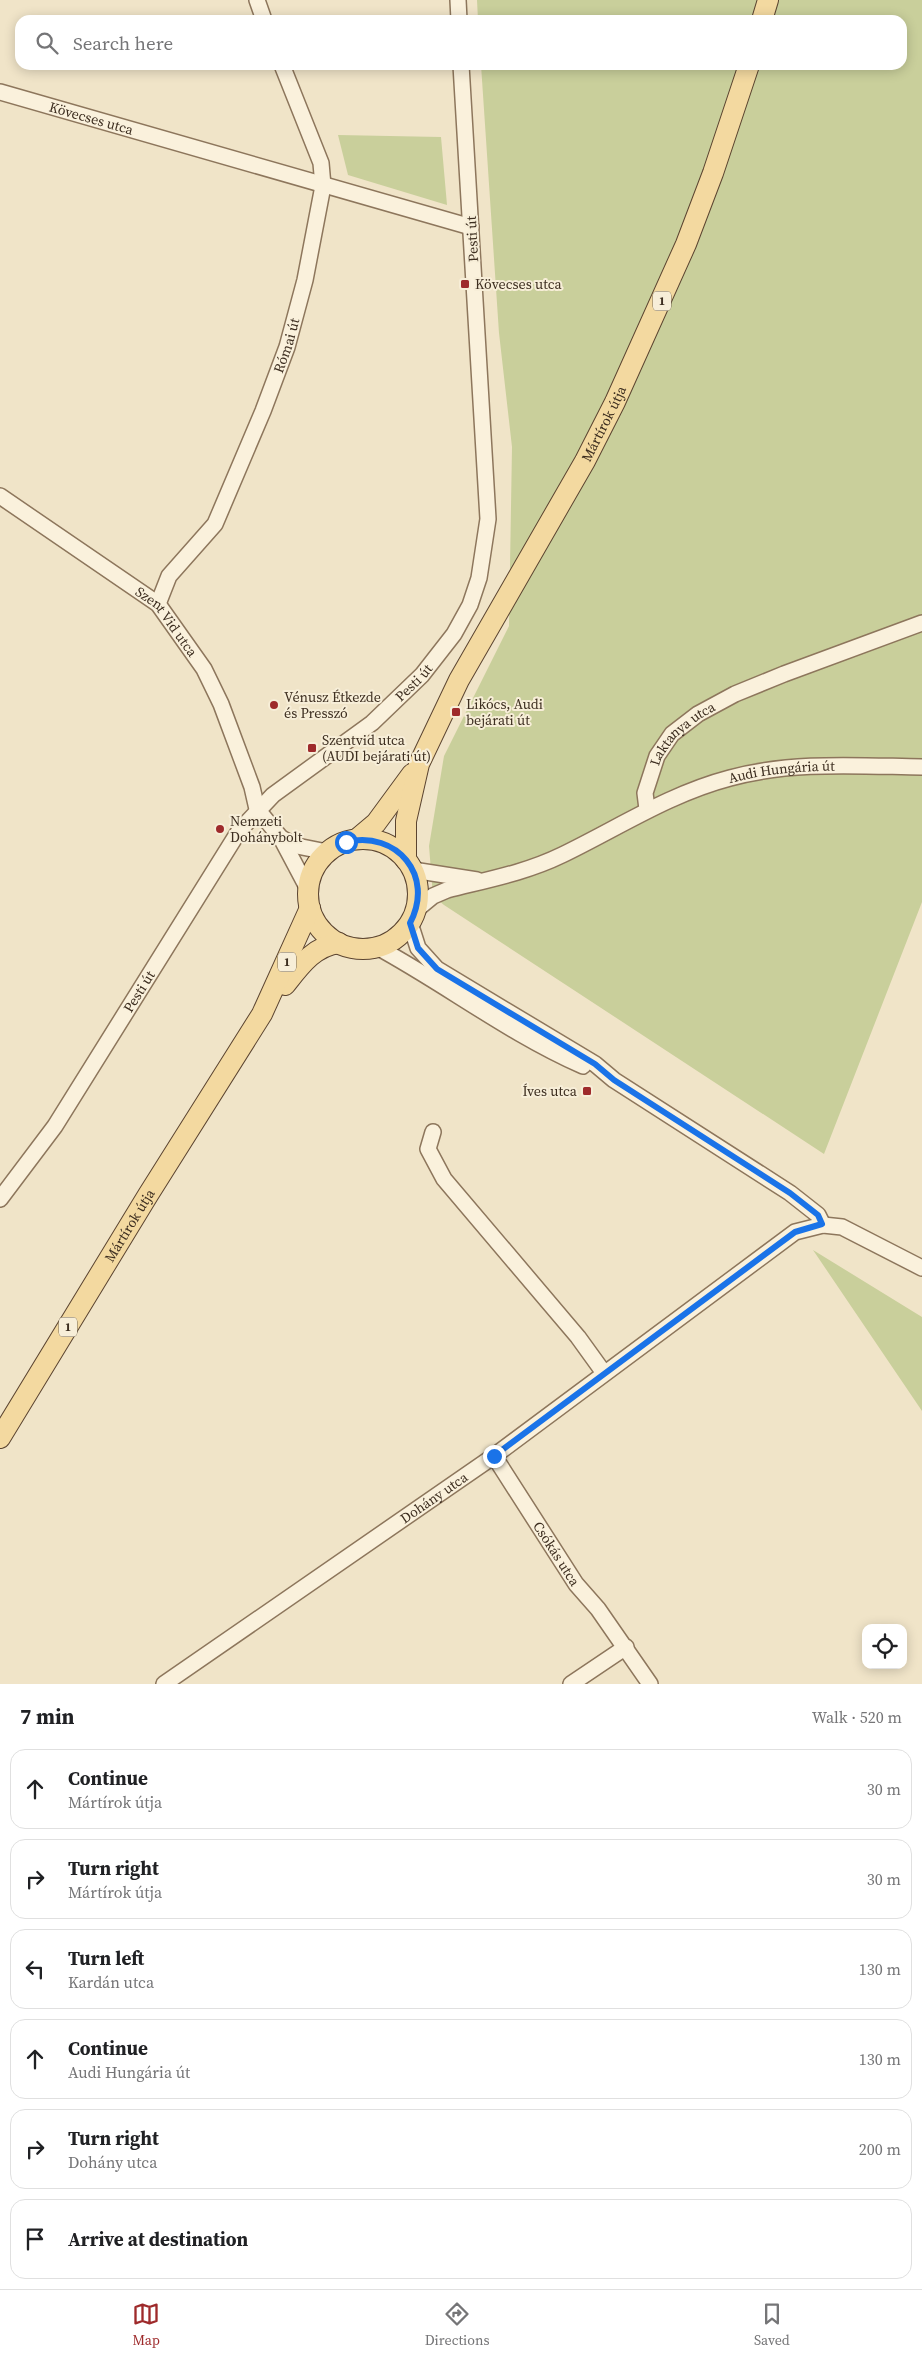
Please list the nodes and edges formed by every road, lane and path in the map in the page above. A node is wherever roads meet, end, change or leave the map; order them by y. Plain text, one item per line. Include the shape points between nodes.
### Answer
1 (258, 0) edge
2 (458, 0) edge
3 (768, 0) edge
4 (262, 15) edge
5 (459, 15) edge
6 (764, 15) edge
7 (284, 70) edge
8 (462, 70) edge
9 (746, 70) edge
10 (0, 92) edge
11 (323, 186) junction
12 (471, 228) junction
13 (0, 496) edge
14 (158, 604) junction
15 (922, 623) edge
16 (419, 764) junction
17 (922, 767) edge
18 (258, 809) junction
19 (647, 809) junction
20 (281, 838) junction
21 (356, 839) junction
22 (327, 852) junction
23 (410, 865) junction
24 (483, 881) junction
25 (309, 899) junction
26 (413, 916) junction
27 (339, 943) junction
28 (377, 947) junction
29 (262, 1014) junction
30 (614, 1080) junction
31 (433, 1132) dead end
32 (0, 1199) edge
33 (822, 1224) junction
34 (922, 1268) edge
35 (604, 1373) junction
36 (0, 1438) edge
37 (494, 1456) junction
38 (626, 1647) junction
39 (164, 1684) edge
40 (571, 1684) edge
41 (650, 1684) edge

1 - 4 street
2 - 5 street
3 - 6 main road
7 - 11 street, Római út via 321,163
8 - 12 street, Pesti út
9 - 16 main road, Mártírok útja / 1 via 686,244 616,402 459,680
10 - 11 street, Kövecses utca
11 - 12 street, Kövecses utca
11 - 14 street, Római út via 305,280 287,348 263,411 215,524 169,576
12 - 18 street, Pesti út via 488,519 480,578 454,634 422,675 372,723 288,783
13 - 14 street, Szent Vid utca
14 - 18 street, Szent Vid utca via 204,669 221,704
15 - 19 street, Laktanya utca via 784,674 735,694 698,714 672,734 657,756 645,793
16 - 21 main road, Mártírok útja / 1 via 381,817
16 - 23 main road, Mártírok útja / 1 via 406,821
17 - 19 street, Audi Hungária út via 831,766 766,770 698,788
18 - 20 street
18 - 32 street, Pesti út via 240,831 54,1126
19 - 24 street via 535,867
20 - 22 street via 297,846
20 - 25 street
21 - 22 main road, Mártírok útja / 1
21 - 23 main road, Mártírok útja / 1 via 384,843
22 - 25 main road, Mártírok útja / 1 via 311,876
23 - 24 street
23 - 26 main road, Mártírok útja / 1 via 418,894
24 - 26 street via 433,896
25 - 27 main road via 324,932
25 - 29 main road, Mártírok útja / 1
26 - 28 main road via 396,938
26 - 30 street via 418,948 437,969 595,1064
27 - 28 main road via 358,948
27 - 29 main road, Mártírok útja / 1 via 317,950 304,961
28 - 30 street via 556,1054
29 - 36 main road, Mártírok útja / 1
30 - 33 street via 790,1193 818,1215
31 - 35 street via 428,1149 444,1179 578,1337
33 - 34 street via 842,1227
33 - 35 street, Dohány utca via 795,1232
35 - 37 street, Dohány utca
37 - 38 street, Csókás utca via 576,1584
37 - 39 street, Dohány utca
38 - 40 street
38 - 41 street, Csókás utca

